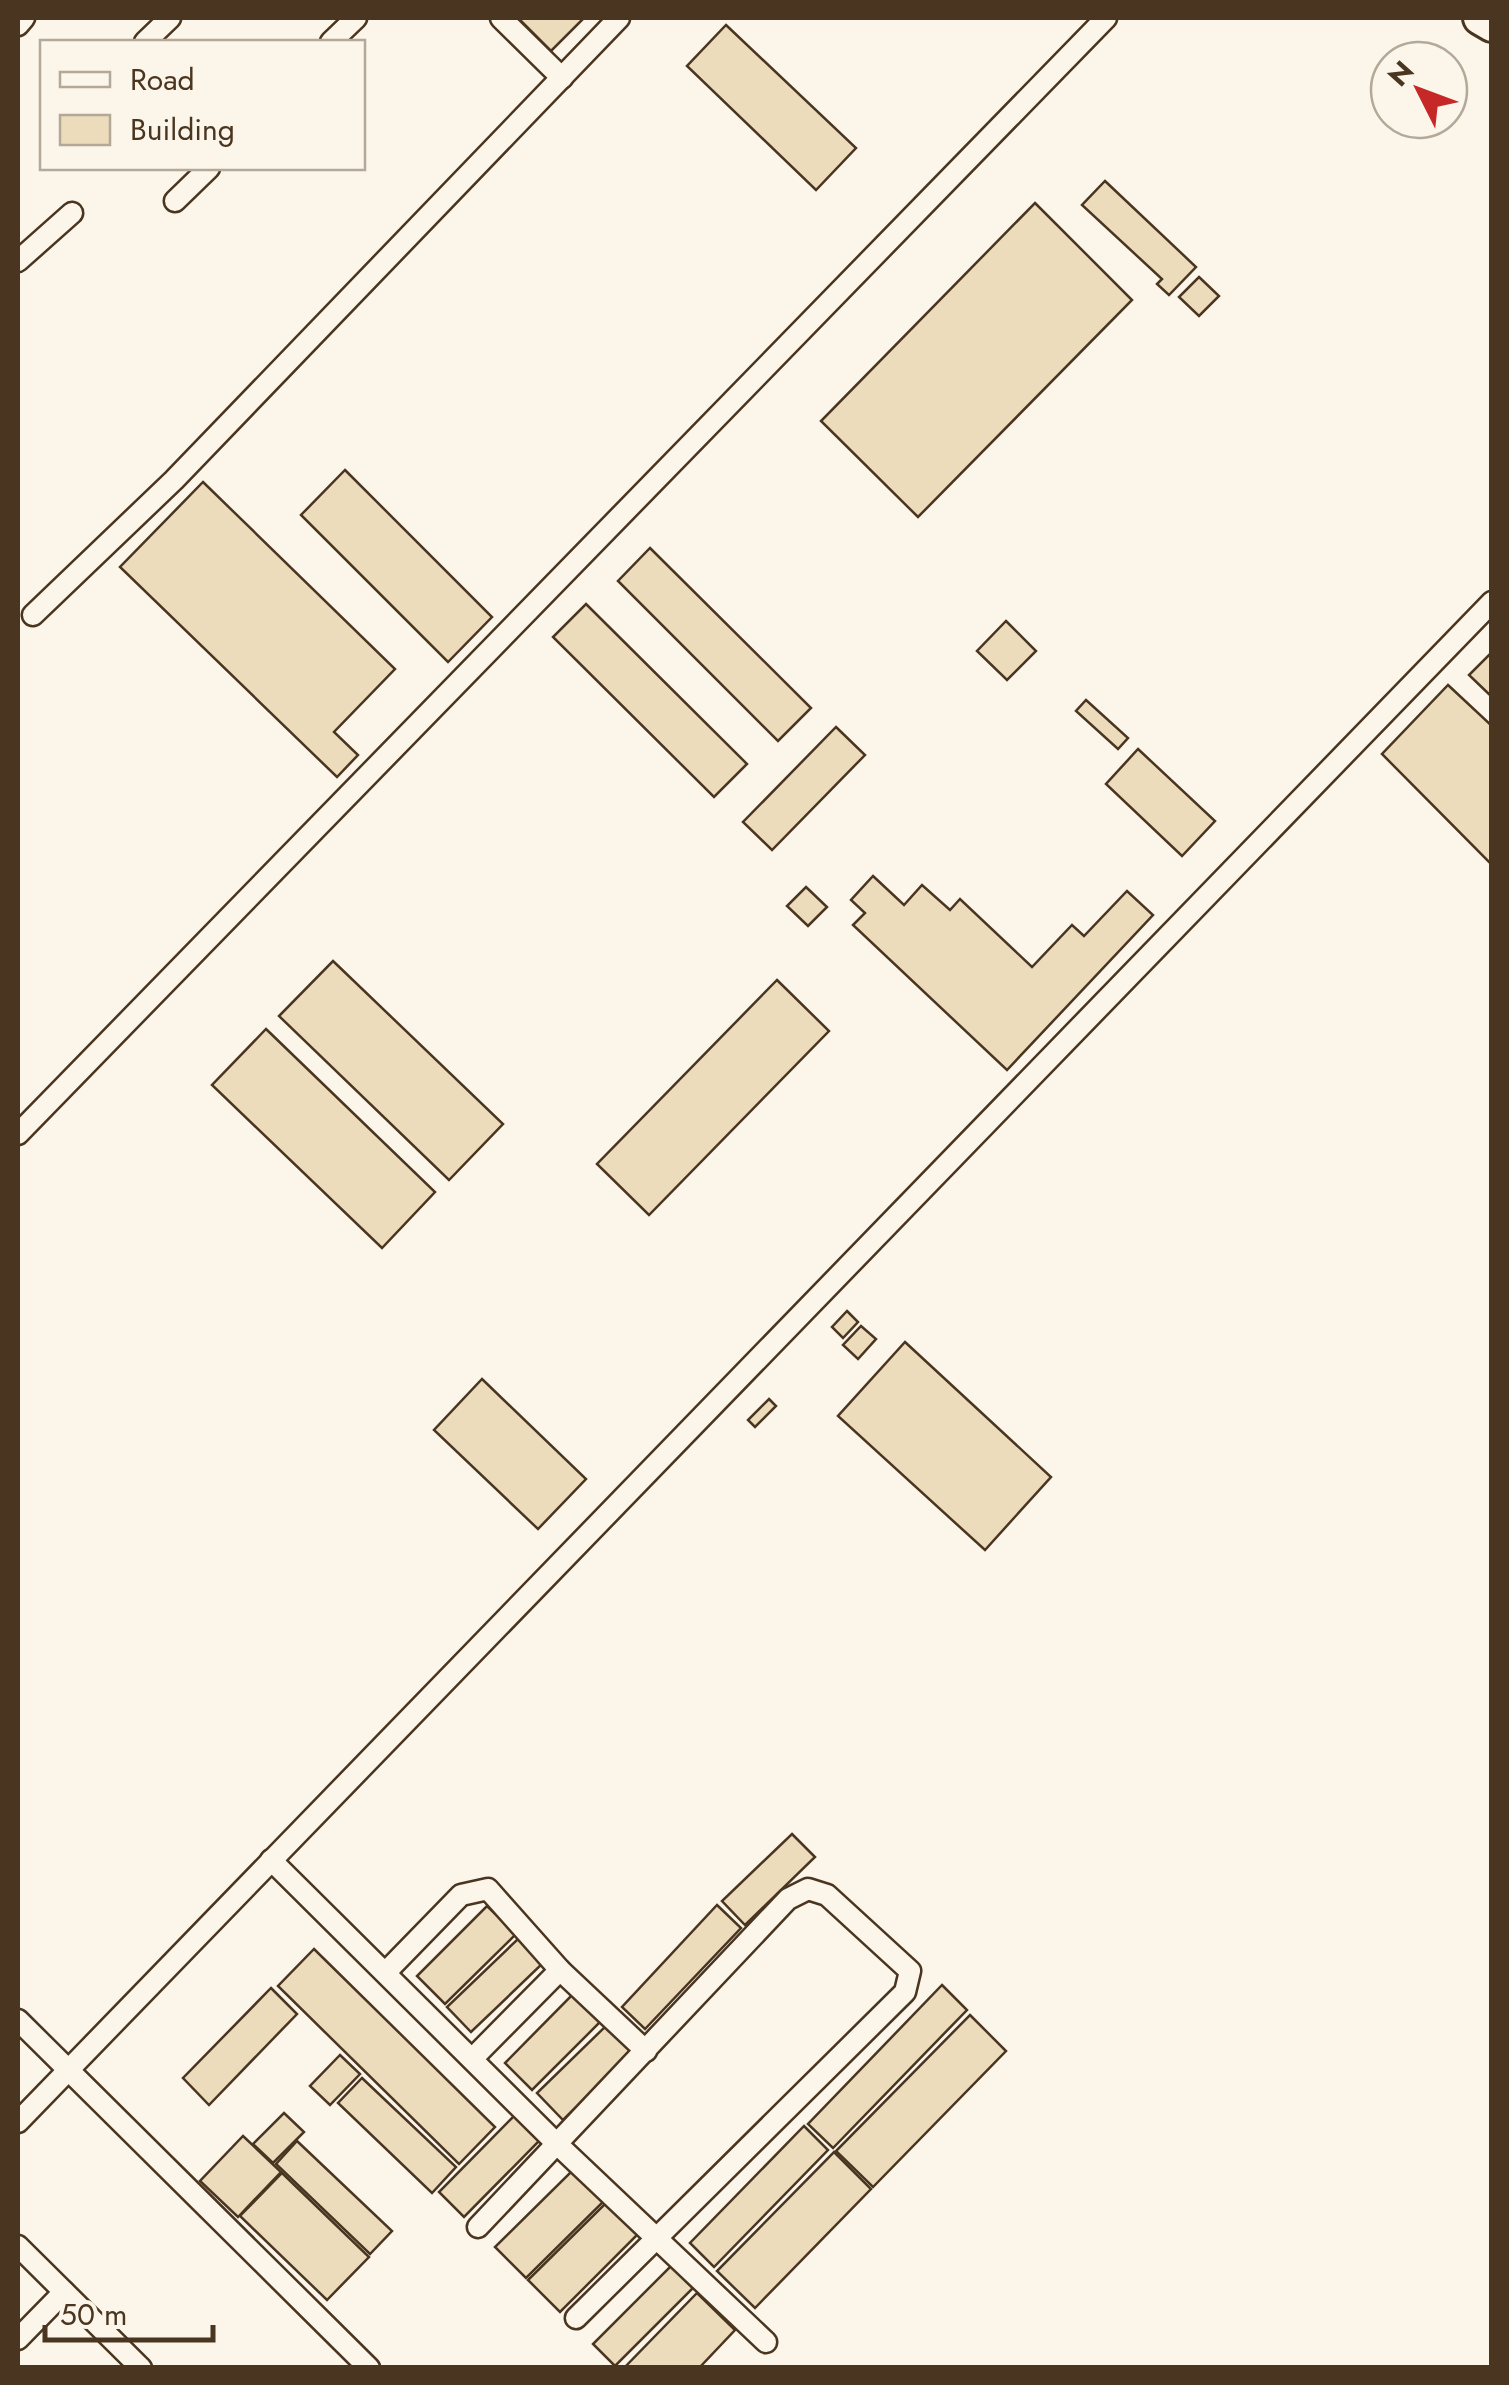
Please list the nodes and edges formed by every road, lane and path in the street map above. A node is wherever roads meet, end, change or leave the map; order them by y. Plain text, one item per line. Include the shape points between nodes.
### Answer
1 (24, 18) edge
2 (170, 18) edge
3 (356, 18) edge
4 (501, 18) edge
5 (619, 18) edge
6 (1106, 18) edge
7 (1480, 18) edge
8 (18, 24) edge
9 (1492, 25) edge
10 (147, 40) edge
11 (334, 40) edge
12 (562, 78) junction
13 (206, 170) edge
14 (175, 202) dead end
15 (72, 213) dead end
16 (18, 261) edge
17 (1492, 602) edge
18 (33, 615) dead end
19 (18, 1134) edge
20 (271, 1860) junction
21 (560, 1970) junction
22 (386, 1972) junction
23 (18, 2020) edge
24 (646, 2051) junction
25 (472, 2059) junction
26 (69, 2070) junction
27 (18, 2122) edge
28 (556, 2144) junction
29 (478, 2226) dead end
30 (655, 2236) junction
31 (18, 2246) edge
32 (64, 2292) junction
33 (576, 2318) dead end
34 (18, 2339) edge
35 (766, 2342) dead end
36 (141, 2368) edge
37 (369, 2368) edge

1 - 8 street
2 - 10 street
3 - 11 street
4 - 12 street
5 - 12 street
6 - 19 street
7 - 9 main road
12 - 18 street via 174,480
13 - 14 street
15 - 16 street
17 - 20 street
20 - 22 street
20 - 26 street
21 - 22 street via 488,1889 475,1888
21 - 24 street
21 - 25 street
22 - 25 street
23 - 26 street
24 - 28 street
24 - 30 street via 788,1900 808,1889 827,1895 910,1971 905,1992
25 - 28 street
26 - 27 street
26 - 37 street
28 - 29 street
28 - 30 street
30 - 33 street
30 - 35 street
31 - 32 street
32 - 34 street
32 - 36 street

